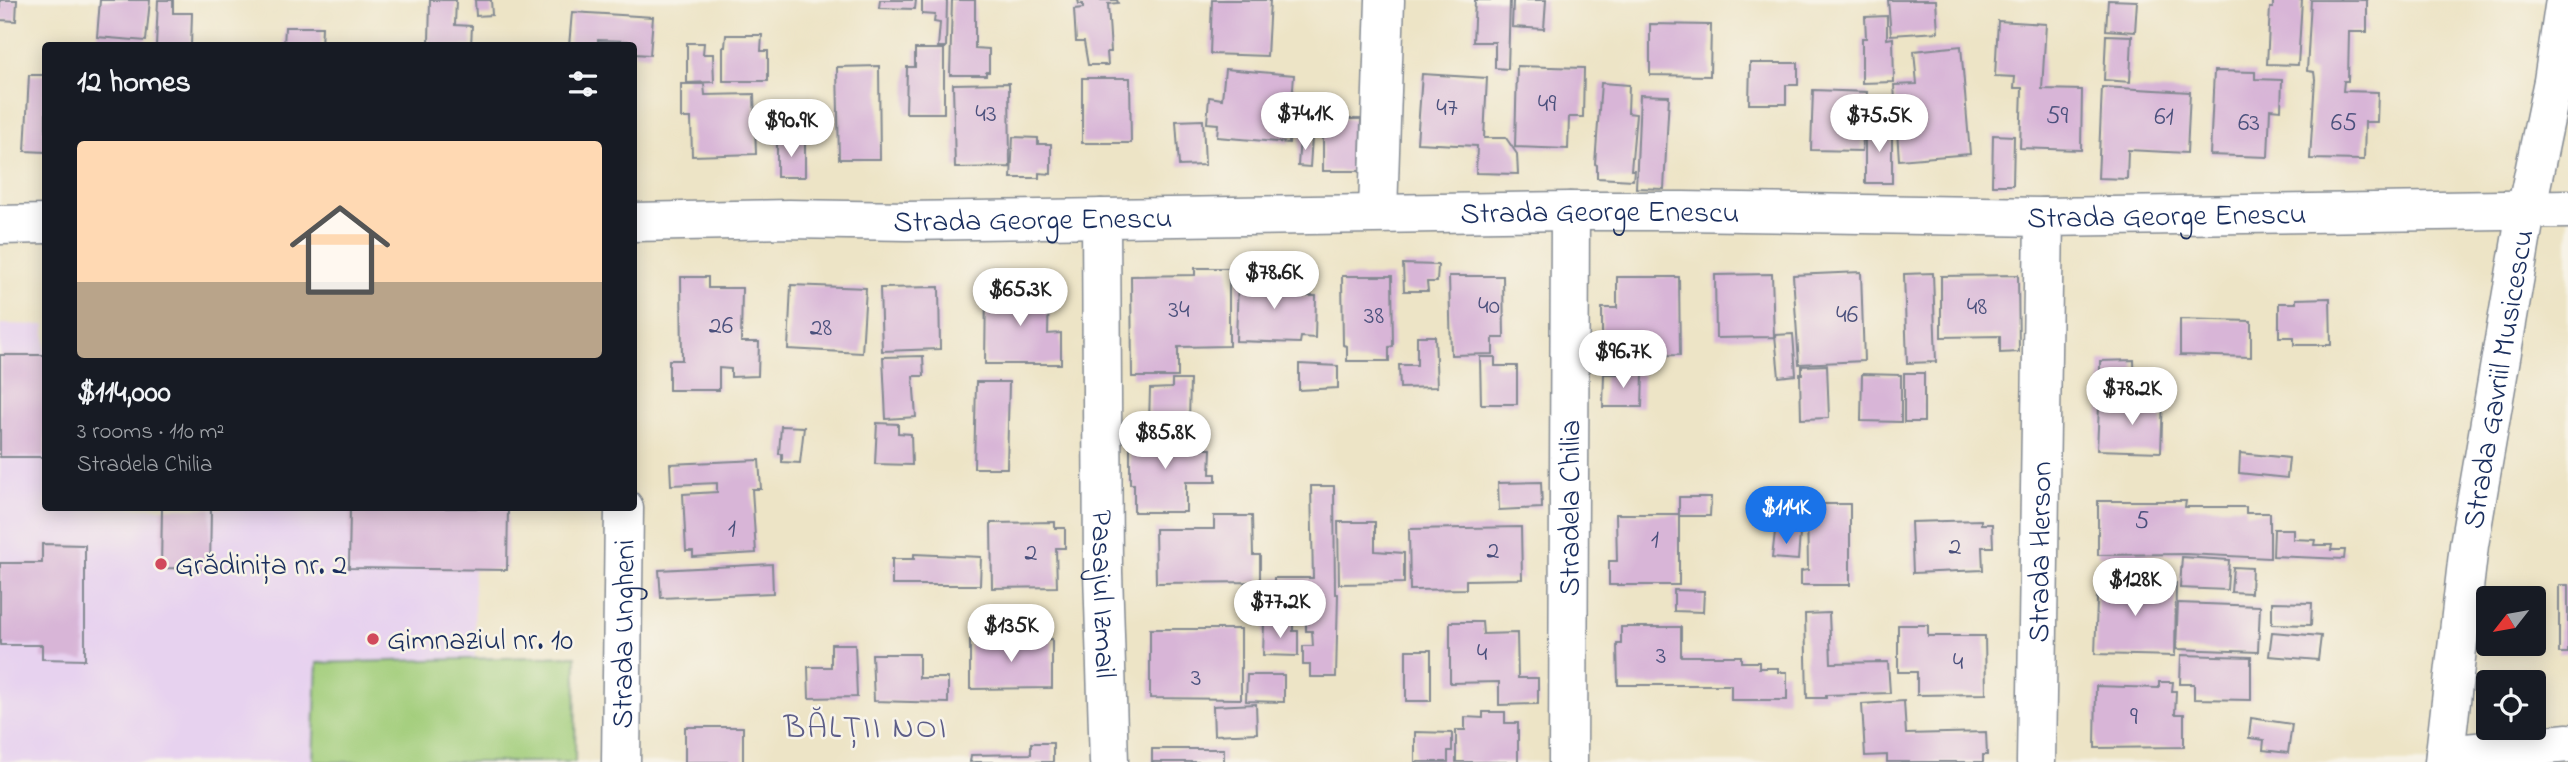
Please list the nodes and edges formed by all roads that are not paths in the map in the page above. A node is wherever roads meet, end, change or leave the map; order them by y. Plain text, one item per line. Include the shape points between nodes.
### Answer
1 (1385, 0) edge
2 (2565, 0) edge
3 (2568, 209) edge
4 (1570, 211) junction
5 (2526, 211) junction
6 (1378, 212) junction
7 (1101, 218) junction
8 (2043, 218) junction
9 (637, 222) edge
10 (42, 224) edge
11 (0, 225) edge
12 (624, 511) edge
13 (2568, 743) edge
14 (2444, 758) edge
15 (621, 762) edge
16 (1109, 762) edge
17 (1568, 762) edge
18 (2036, 762) edge

1 - 6 street
2 - 5 street, Strada Gavriil Musicescu
3 - 5 street, Strada George Enescu
4 - 6 street, Strada George Enescu
4 - 8 street, Strada George Enescu
4 - 17 street, Stradela Chilia
5 - 8 street, Strada George Enescu
5 - 14 street, Strada Gavriil Musicescu via 2469,545
6 - 7 street, Strada George Enescu
7 - 9 street, Strada George Enescu
7 - 16 street, Pasajul Izmail
8 - 18 street, Strada Herson
10 - 11 street
12 - 15 street, Strada Ungheni
13 - 14 street

